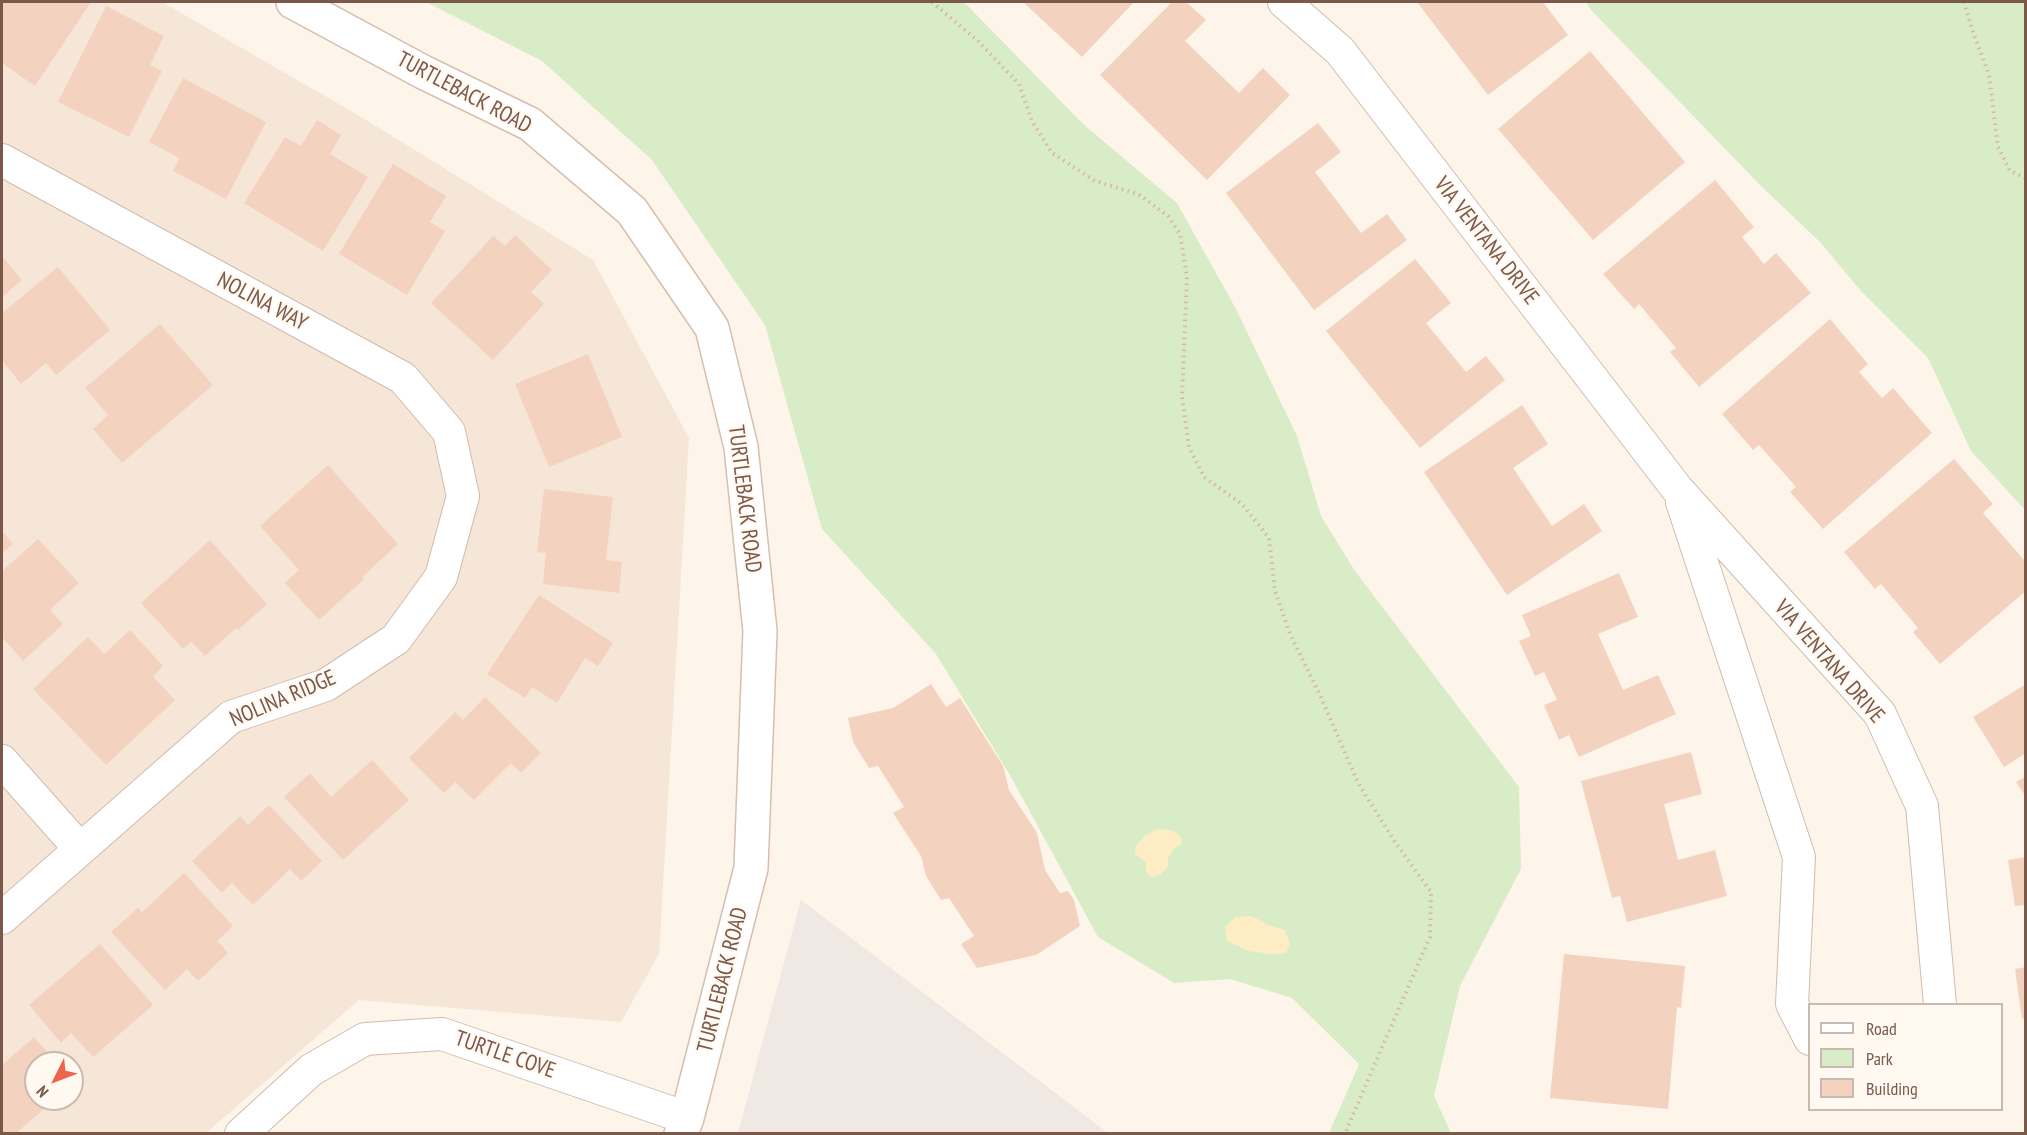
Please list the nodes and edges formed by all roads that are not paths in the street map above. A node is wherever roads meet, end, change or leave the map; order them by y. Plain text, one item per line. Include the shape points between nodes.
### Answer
1 (293, 2) edge
2 (1284, 2) edge
3 (2, 160) edge
4 (1678, 490) junction
5 (463, 496) joint
6 (2, 761) edge
7 (80, 849) junction
8 (2, 918) edge
9 (1940, 1003) edge
10 (1808, 1037) edge
11 (684, 1126) edge
12 (241, 1134) edge

1 - 11 main road, TURTLEBACK ROAD via 530,124 632,211 712,328 741,447 760,631 751,868
2 - 4 street, VIA VENTANA DRIVE via 1340,51
3 - 5 street, NOLINA WAY via 403,378 449,432
4 - 9 street, VIA VENTANA DRIVE via 1880,714 1922,806
4 - 10 street, VIA VENTANA DRIVE via 1799,857 1792,1004
5 - 7 street, NOLINA RIDGE via 441,578 396,639 326,686 231,717
6 - 7 street
7 - 8 street, NOLINA RIDGE
11 - 12 street, TURTLE COVE via 442,1034 365,1039 312,1070

